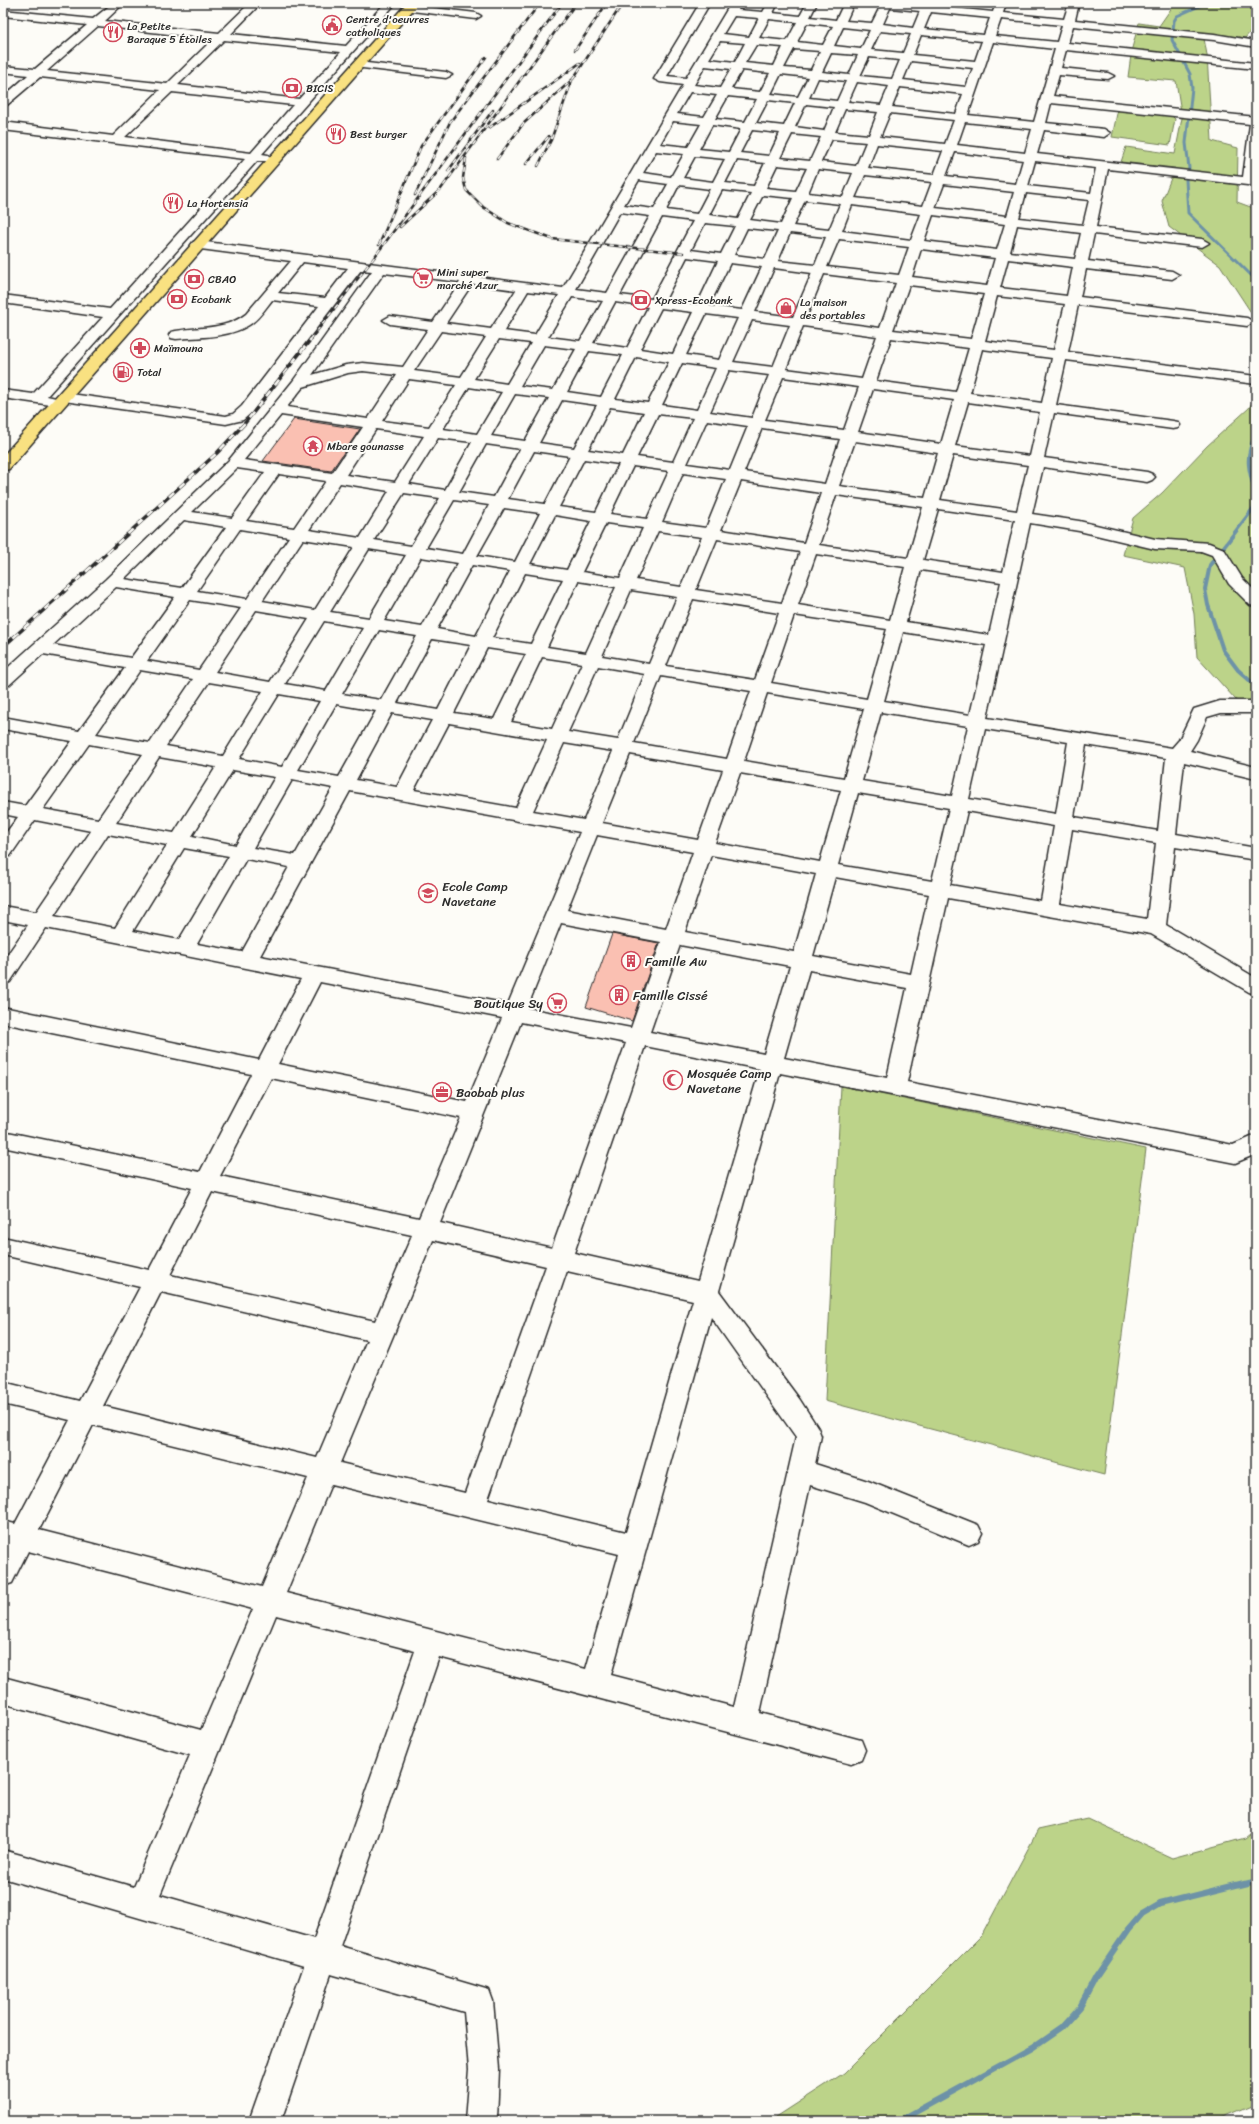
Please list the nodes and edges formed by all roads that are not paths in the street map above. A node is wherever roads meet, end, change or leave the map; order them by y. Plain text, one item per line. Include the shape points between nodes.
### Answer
1 (119, 3) edge
2 (256, 3) edge
3 (391, 3) edge
4 (705, 3) edge
5 (812, 3) edge
6 (849, 3) edge
7 (882, 3) edge
8 (1074, 3) edge
9 (410, 6) edge
10 (928, 6) edge
11 (733, 8) edge
12 (769, 9) edge
13 (999, 9) edge
14 (3, 13) edge
15 (476, 16) dead end
16 (804, 20) junction
17 (1069, 22) junction
18 (96, 23) junction
19 (839, 23) junction
20 (876, 27) junction
21 (918, 31) junction
22 (222, 37) junction
23 (989, 38) junction
24 (752, 41) junction
25 (1256, 44) edge
26 (791, 45) junction
27 (679, 46) junction
28 (1062, 46) junction
29 (827, 49) junction
30 (349, 50) junction
31 (709, 50) junction
32 (864, 53) junction
33 (907, 57) junction
34 (980, 64) junction
35 (358, 65) junction
36 (738, 66) junction
37 (1256, 66) edge
38 (3, 69) edge
39 (778, 70) junction
40 (1055, 71) junction
41 (38, 73) junction
42 (814, 74) junction
43 (446, 75) dead end
44 (1108, 76) dead end
45 (853, 78) junction
46 (897, 83) junction
47 (688, 85) junction
48 (169, 88) junction
49 (970, 91) junction
50 (724, 92) junction
51 (764, 96) junction
52 (1047, 99) junction
53 (802, 100) junction
54 (3, 103) edge
55 (302, 103) junction
56 (841, 104) junction
57 (886, 109) junction
58 (670, 117) junction
59 (961, 117) junction
60 (708, 121) junction
61 (1256, 122) edge
62 (3, 126) edge
63 (749, 126) junction
64 (1039, 126) junction
65 (788, 130) junction
66 (1104, 133) dead end
67 (828, 134) junction
68 (874, 139) junction
69 (116, 140) junction
70 (652, 147) junction
71 (950, 148) junction
72 (692, 151) junction
73 (254, 156) junction
74 (733, 156) junction
75 (1030, 157) junction
76 (275, 159) junction
77 (773, 160) junction
78 (814, 165) junction
79 (1103, 165) junction
80 (861, 170) junction
81 (635, 176) junction
82 (939, 179) junction
83 (675, 181) junction
84 (1253, 182) edge
85 (718, 186) junction
86 (1021, 189) junction
87 (758, 191) junction
88 (800, 196) junction
89 (1096, 197) junction
90 (848, 201) junction
91 (616, 208) junction
92 (928, 211) junction
93 (658, 213) junction
94 (701, 218) junction
95 (1012, 220) junction
96 (742, 223) junction
97 (785, 228) junction
98 (1089, 229) junction
99 (835, 234) junction
100 (1202, 243) dead end
101 (916, 244) junction
102 (198, 245) junction
103 (683, 253) junction
104 (1003, 254) junction
105 (300, 258) junction
106 (726, 258) junction
107 (770, 263) junction
108 (1081, 264) junction
109 (357, 266) junction
110 (380, 269) junction
111 (820, 270) junction
112 (1172, 275) dead end
113 (468, 280) junction
114 (904, 280) junction
115 (524, 287) junction
116 (992, 291) junction
117 (567, 293) junction
118 (269, 296) junction
119 (611, 298) junction
120 (3, 299) edge
121 (1073, 301) junction
122 (329, 303) junction
123 (657, 304) junction
124 (701, 310) junction
125 (113, 314) junction
126 (746, 316) junction
127 (390, 320) dead end
128 (798, 322) junction
129 (1247, 322) dead end
130 (437, 327) junction
131 (885, 334) junction
132 (176, 335) dead end
133 (494, 335) junction
134 (539, 341) junction
135 (977, 345) junction
136 (584, 347) junction
137 (631, 353) junction
138 (1060, 356) junction
139 (677, 359) junction
140 (724, 365) junction
141 (778, 372) junction
142 (406, 373) junction
143 (1256, 380) edge
144 (465, 382) junction
145 (298, 384) junction
146 (867, 384) junction
147 (511, 389) junction
148 (3, 394) edge
149 (558, 395) junction
150 (962, 397) junction
151 (37, 399) junction
152 (62, 399) junction
153 (606, 402) junction
154 (653, 408) junction
155 (1048, 408) junction
156 (277, 410) junction
157 (701, 415) junction
158 (372, 423) junction
159 (757, 423) junction
160 (1173, 425) dead end
161 (434, 432) junction
162 (849, 436) junction
163 (482, 439) junction
164 (530, 446) junction
165 (947, 449) junction
166 (580, 453) junction
167 (628, 460) junction
168 (1036, 461) junction
169 (234, 463) junction
170 (3, 466) edge
171 (678, 467) junction
172 (275, 469) junction
173 (736, 475) junction
174 (1147, 477) dead end
175 (336, 478) junction
176 (399, 487) junction
177 (831, 489) junction
178 (449, 495) junction
179 (499, 502) junction
180 (932, 503) junction
181 (550, 510) junction
182 (179, 515) junction
183 (1024, 516) junction
184 (601, 517) junction
185 (236, 524) junction
186 (652, 525) junction
187 (299, 534) junction
188 (712, 534) junction
189 (364, 544) junction
190 (810, 548) junction
191 (416, 552) junction
192 (468, 560) junction
193 (915, 564) junction
194 (520, 568) junction
195 (572, 576) junction
196 (1010, 578) junction
197 (112, 582) junction
198 (626, 584) junction
199 (186, 594) junction
200 (687, 594) junction
201 (1256, 601) edge
202 (252, 604) junction
203 (788, 609) junction
204 (320, 615) junction
205 (374, 624) junction
206 (897, 626) junction
207 (428, 633) junction
208 (996, 641) junction
209 (482, 642) junction
210 (39, 648) junction
211 (536, 650) junction
212 (592, 659) junction
213 (136, 664) junction
214 (656, 670) junction
215 (204, 676) junction
216 (3, 681) edge
217 (761, 687) junction
218 (274, 688) junction
219 (331, 698) junction
220 (874, 705) junction
221 (387, 707) junction
222 (1256, 707) edge
223 (443, 717) junction
224 (978, 722) junction
225 (3, 723) edge
226 (500, 726) junction
227 (557, 736) junction
228 (84, 737) junction
229 (1078, 738) junction
230 (624, 747) junction
231 (154, 750) junction
232 (1176, 754) junction
233 (228, 763) junction
234 (733, 766) junction
235 (287, 773) junction
236 (1256, 773) edge
237 (345, 784) junction
238 (852, 786) junction
239 (403, 794) junction
240 (959, 804) junction
241 (3, 808) edge
242 (30, 813) junction
243 (522, 815) junction
244 (1063, 822) junction
245 (104, 826) junction
246 (591, 827) junction
247 (1166, 839) junction
248 (179, 840) junction
249 (705, 848) junction
250 (3, 851) edge
251 (241, 852) junction
252 (1256, 854) edge
253 (301, 863) junction
254 (828, 869) junction
255 (940, 889) junction
256 (1049, 909) junction
257 (3, 913) edge
258 (555, 915) junction
259 (41, 920) junction
260 (1156, 928) junction
261 (120, 936) junction
262 (673, 937) junction
263 (185, 948) junction
264 (248, 961) junction
265 (801, 961) junction
266 (314, 974) junction
267 (3, 977) edge
268 (919, 983) junction
269 (1256, 987) edge
270 (515, 1013) junction
271 (3, 1015) edge
272 (638, 1037) junction
273 (772, 1064) junction
274 (265, 1069) junction
275 (895, 1088) junction
276 (474, 1112) junction
277 (3, 1139) edge
278 (1256, 1144) edge
279 (206, 1183) junction
280 (426, 1229) junction
281 (3, 1246) edge
282 (560, 1260) junction
283 (155, 1281) junction
284 (707, 1292) junction
285 (382, 1333) junction
286 (3, 1393) edge
287 (87, 1413) junction
288 (324, 1471) junction
289 (801, 1471) junction
290 (473, 1507) junction
291 (969, 1533) dead end
292 (13, 1535) edge
293 (635, 1546) junction
294 (3, 1574) edge
295 (269, 1601) junction
296 (431, 1642) junction
297 (595, 1684) junction
298 (3, 1690) edge
299 (744, 1722) junction
300 (208, 1746) junction
301 (851, 1750) dead end
302 (3, 1864) edge
303 (142, 1903) junction
304 (322, 1956) junction
305 (265, 2121) edge
306 (481, 2121) edge

1 - 18 street
2 - 22 street
3 - 30 street
4 - 27 street
5 - 16 street
6 - 19 street
7 - 10 street
7 - 20 street
8 - 17 street
9 - 15 street
9 - 35 highway
10 - 13 street
10 - 21 street
11 - 12 street
11 - 31 street
12 - 16 street
12 - 24 street
13 - 17 street
13 - 23 street
14 - 18 street
16 - 19 street
16 - 26 street
17 - 25 street via 1214,37
17 - 28 street
18 - 22 street
18 - 41 street
19 - 20 street
19 - 29 street
20 - 21 street
20 - 32 street
21 - 23 street
21 - 33 street
22 - 30 street
22 - 48 street
23 - 28 street
23 - 34 street
24 - 26 street
24 - 31 street
24 - 36 street
26 - 29 street
26 - 39 street
27 - 31 street
27 - 47 street via 660,79
28 - 37 street
28 - 40 street
29 - 32 street
29 - 42 street
30 - 55 street
31 - 36 street
31 - 47 street
32 - 33 street
32 - 45 street
33 - 34 street
33 - 46 street
34 - 49 street
35 - 43 street
35 - 76 highway
36 - 39 street
36 - 50 street
38 - 41 street
39 - 42 street
39 - 51 street
40 - 44 street
40 - 52 street
41 - 48 street
41 - 54 street
42 - 45 street
42 - 53 street
45 - 46 street
45 - 56 street
46 - 49 street
46 - 57 street
47 - 50 street
47 - 58 street
48 - 55 street
48 - 69 street
49 - 59 street
50 - 51 street
50 - 60 street
51 - 53 street
51 - 63 street
52 - 61 street
52 - 64 street
53 - 56 street
53 - 65 street
55 - 73 street
56 - 57 street
56 - 67 street
57 - 59 street
57 - 68 street
58 - 60 street
58 - 70 street
59 - 64 street
59 - 71 street
60 - 63 street
60 - 72 street
61 - 84 street
62 - 69 street
63 - 65 street
63 - 74 street
64 - 66 street
64 - 75 street
65 - 67 street
65 - 77 street
67 - 68 street
67 - 78 street
68 - 71 street
68 - 80 street
69 - 73 street
70 - 72 street
70 - 81 street
71 - 75 street
71 - 82 street
72 - 74 street
72 - 83 street
73 - 76 street
73 - 125 street
74 - 77 street
74 - 85 street
75 - 79 street
75 - 86 street
76 - 102 highway
77 - 78 street
77 - 87 street
78 - 80 street
78 - 88 street
79 - 84 street
79 - 89 street
80 - 82 street
80 - 90 street
81 - 83 street
81 - 91 street
82 - 86 street
82 - 92 street
83 - 85 street
83 - 93 street
85 - 87 street
85 - 94 street
86 - 89 street
86 - 95 street
87 - 88 street
87 - 96 street
88 - 90 street
88 - 97 street
89 - 98 street
90 - 92 street
90 - 99 street
91 - 93 street
91 - 117 street
92 - 95 street
92 - 101 street
93 - 94 street
93 - 119 street
94 - 96 street
94 - 103 street
95 - 98 street
95 - 104 street
96 - 97 street
96 - 106 street
97 - 99 street
97 - 107 street
98 - 100 street
98 - 108 street
99 - 101 street
99 - 111 street
101 - 104 street
101 - 114 street
102 - 105 street
102 - 152 highway
103 - 106 street
103 - 123 street
104 - 108 street
104 - 116 street
105 - 109 street
105 - 118 street
106 - 107 street
106 - 124 street
107 - 111 street
107 - 126 street
108 - 112 street
108 - 121 street
109 - 110 street
109 - 122 street
110 - 113 street
110 - 145 street
111 - 114 street
111 - 128 street
113 - 115 street
113 - 130 street
114 - 116 street
114 - 131 street
115 - 117 street
115 - 133 street
116 - 121 street
116 - 135 street
117 - 119 street
117 - 134 street
118 - 122 street
118 - 132 street via 248,321 239,326
119 - 123 street
119 - 136 street
120 - 125 street
121 - 129 street
121 - 138 street
122 - 152 street via 238,417 226,420
123 - 124 street
123 - 137 street
124 - 126 street
124 - 139 street
125 - 151 street
126 - 128 street
126 - 140 street
127 - 130 street
128 - 131 street
128 - 141 street
130 - 133 street
130 - 142 street
131 - 135 street
131 - 146 street
133 - 134 street
133 - 144 street
134 - 136 street
134 - 147 street
135 - 138 street
135 - 150 street
136 - 137 street
136 - 149 street
137 - 139 street
137 - 153 street
138 - 143 street
138 - 155 street
139 - 140 street
139 - 154 street
140 - 141 street
140 - 157 street
141 - 146 street
141 - 159 street
142 - 144 street
142 - 145 street via 363,367 346,369
142 - 158 street
144 - 147 street
144 - 161 street
145 - 156 street
146 - 150 street
146 - 162 street
147 - 149 street
147 - 163 street
148 - 151 street
149 - 153 street
149 - 164 street
150 - 155 street
150 - 165 street
151 - 152 street
152 - 170 highway
153 - 154 street
153 - 166 street
154 - 157 street
154 - 167 street
155 - 160 street
155 - 168 street
156 - 158 street
156 - 169 street
157 - 159 street
157 - 171 street
158 - 161 street
158 - 175 street
159 - 162 street
159 - 173 street
161 - 163 street
161 - 176 street
162 - 165 street
162 - 177 street
163 - 164 street
163 - 178 street
164 - 166 street
164 - 179 street
165 - 168 street
165 - 180 street
166 - 167 street
166 - 181 street
167 - 171 street
167 - 184 street
168 - 174 street
168 - 183 street
169 - 172 street
169 - 182 street
171 - 173 street
171 - 186 street
172 - 175 street
172 - 185 street
173 - 177 street
173 - 188 street
175 - 176 street
175 - 187 street
176 - 178 street
176 - 189 street
177 - 180 street
177 - 190 street
178 - 179 street
178 - 191 street
179 - 181 street
179 - 192 street
180 - 183 street
180 - 193 street
181 - 184 street
181 - 194 street
182 - 185 street
182 - 197 street
183 - 196 street
183 - 201 street via 1155,544 1215,549 1222,555 1235,581
184 - 186 street
184 - 195 street
185 - 187 street
185 - 199 street
186 - 188 street
186 - 198 street
187 - 189 street
187 - 202 street
188 - 190 street
188 - 200 street
189 - 191 street
189 - 204 street
190 - 193 street
190 - 203 street
191 - 192 street
191 - 205 street
192 - 194 street
192 - 207 street
193 - 196 street
193 - 206 street
194 - 195 street
194 - 209 street
195 - 198 street
195 - 211 street
196 - 208 street
197 - 199 street
197 - 210 street
198 - 200 street
198 - 212 street
199 - 202 street
199 - 213 street
200 - 203 street
200 - 214 street
202 - 204 street
202 - 215 street
203 - 206 street
203 - 217 street
204 - 205 street
204 - 218 street
205 - 207 street
205 - 219 street
206 - 208 street
206 - 220 street
207 - 209 street
207 - 221 street
208 - 224 street
209 - 211 street
209 - 223 street
210 - 213 street
210 - 216 street
211 - 212 street
211 - 226 street
212 - 214 street
212 - 227 street
213 - 215 street
213 - 228 street
214 - 217 street
214 - 230 street
215 - 218 street
215 - 231 street
217 - 220 street
217 - 234 street
218 - 219 street
218 - 233 street
219 - 221 street
219 - 235 street
220 - 224 street
220 - 238 street
221 - 223 street
221 - 237 street
222 - 232 street via 1220,708 1200,713 1193,724 1188,743
223 - 226 street
223 - 239 street
224 - 229 street
224 - 240 street
225 - 228 street
226 - 227 street
227 - 230 street
227 - 243 street
228 - 231 street
228 - 242 street
229 - 232 street
229 - 244 street
230 - 234 street
230 - 246 street
231 - 233 street
231 - 245 street
232 - 236 street
232 - 247 street
233 - 235 street
233 - 248 street
234 - 238 street
234 - 249 street
235 - 237 street
235 - 251 street
237 - 239 street
237 - 253 street
238 - 240 street
238 - 254 street
239 - 243 street
240 - 244 street
240 - 255 street
241 - 242 street
242 - 245 street
242 - 250 street
243 - 246 street
244 - 247 street
244 - 256 street
245 - 248 street
245 - 259 street
246 - 249 street
246 - 258 street
247 - 252 street
247 - 260 street
248 - 251 street
248 - 261 street
249 - 254 street
249 - 262 street
251 - 253 street
251 - 263 street
253 - 264 street
254 - 255 street
254 - 265 street
255 - 256 street
255 - 268 street
256 - 260 street
257 - 259 street
258 - 262 street
258 - 270 street
259 - 261 street
259 - 267 street
260 - 269 street
261 - 263 street
262 - 265 street
262 - 272 street
263 - 264 street
264 - 266 street
265 - 268 street
265 - 273 street
266 - 270 street
266 - 274 street
268 - 275 street
270 - 272 street
270 - 276 street
271 - 274 street
272 - 273 street
272 - 282 street
273 - 275 street
273 - 284 street
274 - 276 street
274 - 279 street
275 - 278 street via 1235,1154
276 - 280 street
277 - 279 street
279 - 280 street
279 - 283 street
280 - 282 street
280 - 285 street
281 - 283 street
282 - 284 street
282 - 290 street
283 - 285 street
283 - 287 street
284 - 289 street via 809,1436
284 - 293 street
285 - 288 street
286 - 287 street
287 - 288 street
287 - 292 street
288 - 290 street
288 - 295 street
289 - 291 street via 868,1492
289 - 299 street
290 - 293 street
292 - 294 street
292 - 295 street
293 - 297 street
295 - 296 street
295 - 300 street
296 - 297 street
296 - 304 street
297 - 299 street
298 - 300 street
299 - 301 street
300 - 303 street
302 - 303 street
303 - 304 street
304 - 305 street
304 - 306 street via 478,2001 484,2069

